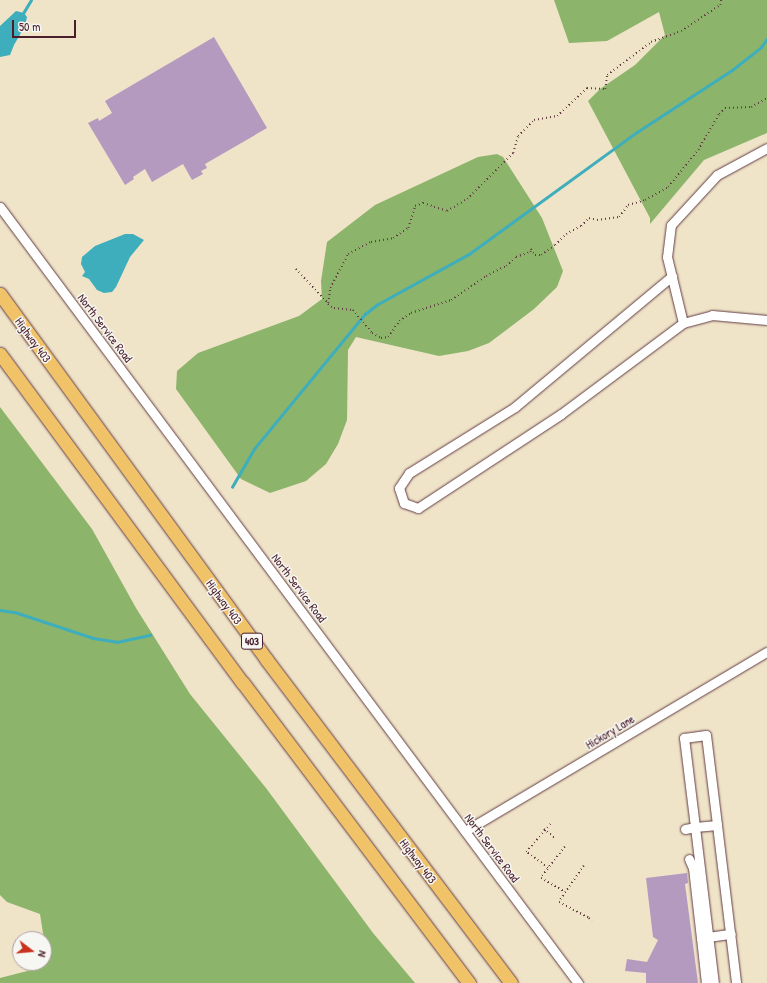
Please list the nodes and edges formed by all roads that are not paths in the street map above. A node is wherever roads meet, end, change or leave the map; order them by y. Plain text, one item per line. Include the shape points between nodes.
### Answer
1 (767, 148) edge
2 (0, 207) edge
3 (672, 276) junction
4 (0, 294) edge
5 (767, 320) edge
6 (683, 324) junction
7 (0, 354) edge
8 (767, 652) edge
9 (717, 825) junction
10 (690, 828) junction
11 (465, 831) junction
12 (689, 859) dead end
13 (731, 934) junction
14 (704, 937) junction
15 (469, 983) edge
16 (511, 983) edge
17 (578, 983) edge
18 (706, 983) edge
19 (714, 983) edge
20 (736, 983) edge

1 - 3 street via 717,175 671,225 667,257
2 - 11 street, North Service Road
3 - 6 street
3 - 6 street via 515,407 409,473 399,488 404,503 418,508 561,414
4 - 16 highway, Highway 403 / 403 via 266,659
5 - 6 street via 712,315
7 - 15 highway, 403
8 - 11 street, Hickory Lane
9 - 10 street
9 - 10 street via 706,735 684,738
9 - 13 street
10 - 14 street
11 - 17 street, North Service Road
12 - 14 street
13 - 14 street
13 - 20 street
14 - 18 street
14 - 19 street

